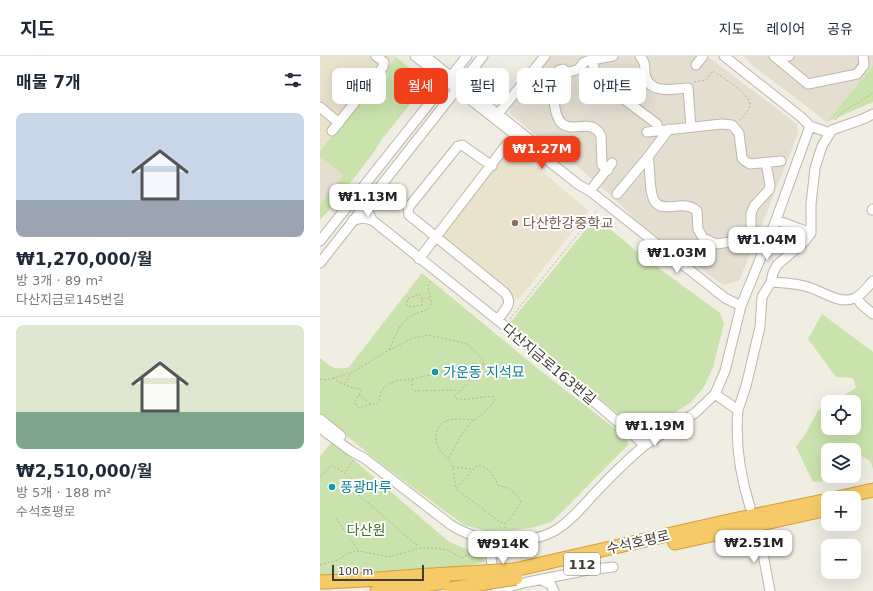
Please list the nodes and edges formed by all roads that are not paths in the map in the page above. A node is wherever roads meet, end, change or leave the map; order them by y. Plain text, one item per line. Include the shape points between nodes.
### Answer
1 (376, 56) edge
2 (414, 56) edge
3 (426, 56) edge
4 (467, 56) edge
5 (483, 56) edge
6 (545, 56) edge
7 (613, 56) edge
8 (640, 56) edge
9 (703, 56) edge
10 (724, 56) edge
11 (789, 56) edge
12 (864, 56) edge
13 (775, 57) edge
14 (598, 58) edge
15 (696, 65) dead end
16 (474, 68) edge
17 (449, 78) junction
18 (456, 84) edge
19 (456, 91) edge
20 (478, 104) edge
21 (484, 104) edge
22 (320, 107) edge
23 (498, 114) junction
24 (873, 114) edge
25 (339, 123) junction
26 (810, 126) junction
27 (691, 127) junction
28 (506, 129) junction
29 (669, 130) junction
30 (658, 131) junction
31 (831, 131) junction
32 (332, 132) dead end
33 (646, 132) dead end
34 (519, 138) junction
35 (507, 144) junction
36 (648, 157) junction
37 (781, 161) dead end
38 (766, 163) junction
39 (492, 166) junction
40 (590, 191) junction
41 (617, 194) dead end
42 (367, 202) junction
43 (353, 220) junction
44 (372, 220) junction
45 (776, 220) junction
46 (811, 233) junction
47 (436, 238) junction
48 (320, 241) edge
49 (419, 258) junction
50 (320, 263) edge
51 (873, 281) edge
52 (771, 282) junction
53 (857, 298) junction
54 (741, 306) junction
55 (873, 314) edge
56 (501, 323) junction
57 (715, 394) junction
58 (738, 410) junction
59 (320, 419) edge
60 (320, 428) edge
61 (645, 445) junction
62 (364, 458) junction
63 (873, 490) edge
64 (861, 493) edge
65 (873, 499) edge
66 (821, 501) edge
67 (861, 502) edge
68 (750, 507) dead end
69 (821, 510) edge
70 (758, 533) dead end
71 (490, 540) junction
72 (614, 567) dead end
73 (515, 574) junction
74 (542, 580) junction
75 (450, 581) junction
76 (320, 582) edge
77 (377, 591) edge
78 (437, 591) edge
79 (496, 591) edge
80 (554, 591) edge
81 (770, 591) edge

1 - 25 street via 384,62 384,66
2 - 17 street
3 - 17 street
4 - 17 street
5 - 16 street
6 - 23 street
7 - 14 street
8 - 27 street via 645,62 645,76 651,85 663,90 688,88
9 - 15 street
10 - 26 street
11 - 13 street
12 - 13 street via 864,65 857,74 808,84
14 - 30 street via 597,79 657,124
14 - 40 street via 583,63 579,70 559,70 552,83 555,114 558,120 568,127 591,126 601,136 602,165 610,166
17 - 18 street
17 - 48 street
19 - 42 street
20 - 28 street
21 - 23 street
22 - 25 street
23 - 40 street via 583,181
24 - 31 street
25 - 32 street
26 - 31 street
26 - 45 street
27 - 29 street
27 - 38 street via 732,125 739,133 742,158 750,164
28 - 34 street
28 - 35 street
29 - 30 street
29 - 36 street
30 - 33 street
31 - 46 street via 822,146 815,168
34 - 35 street
34 - 40 street via 578,186
35 - 39 street
36 - 38 street via 652,198 656,204 694,208 697,211 698,229 703,238 716,244 744,240 749,236 754,206 769,190
36 - 41 street
37 - 38 street
39 - 47 street
39 - 47 street via 462,145 458,146 408,208 409,215
40 - 54 street via 725,298
42 - 43 street
42 - 44 street
43 - 44 street
43 - 50 street
44 - 49 street, 다산지금로163번길
45 - 46 street
45 - 54 street
46 - 52 street via 777,265
47 - 49 street
47 - 56 street via 509,298 510,302
49 - 56 street, 다산지금로163번길
51 - 53 street
52 - 53 street via 809,287 841,300
52 - 58 street via 762,298 760,327
53 - 55 street
54 - 57 street via 725,371
56 - 61 street, 다산지금로163번길
57 - 58 street
57 - 61 street via 695,413
58 - 68 street via 736,428 739,459 742,483
59 - 62 street via 355,447
60 - 62 street
61 - 71 street via 570,520 556,530 537,538 518,541
62 - 71 street via 450,525 464,533
63 - 64 highway
65 - 67 highway
66 - 73 highway, 수석호평로 / 112 via 724,522
69 - 73 highway, 수석호평로 / 112
70 - 81 street
71 - 79 street
72 - 74 street via 597,568
73 - 75 highway, 수석호평로 / 112, bridge
74 - 79 street
74 - 80 street via 551,585
75 - 76 highway via 407,576
75 - 77 highway, 수석호평로 / 112
75 - 78 highway, 수석호평로 / 112

